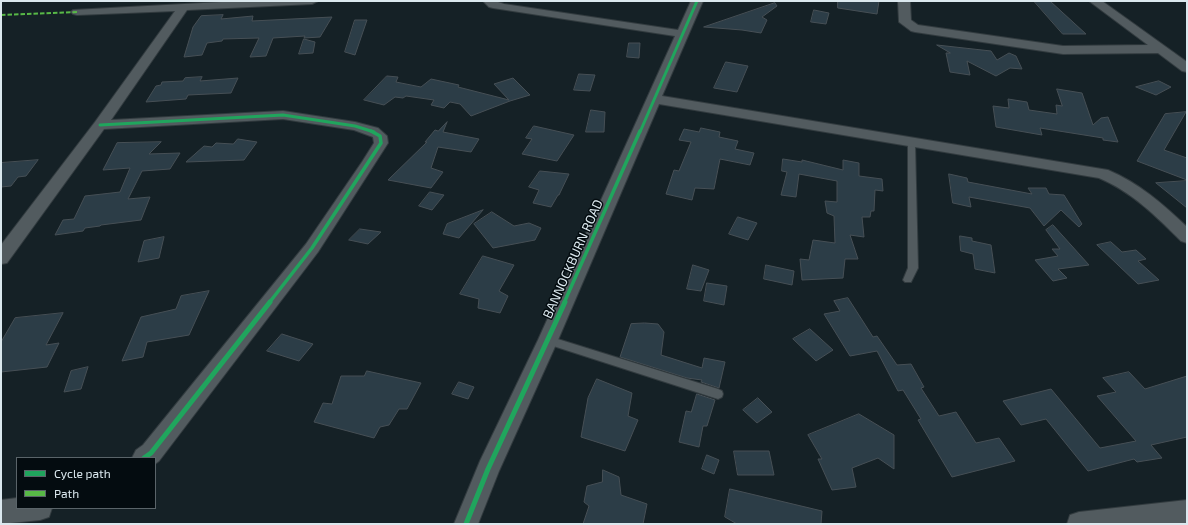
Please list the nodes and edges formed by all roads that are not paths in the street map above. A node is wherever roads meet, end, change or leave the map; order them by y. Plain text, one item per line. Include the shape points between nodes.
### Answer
1 (312, 1) edge
2 (489, 1) edge
3 (697, 1) edge
4 (904, 1) edge
5 (1095, 1) edge
6 (184, 7) junction
7 (77, 12) dead end
8 (683, 34) junction
9 (1161, 49) junction
10 (1187, 68) edge
11 (655, 99) junction
12 (100, 125) junction
13 (911, 142) junction
14 (1187, 237) edge
15 (1, 258) edge
16 (908, 280) dead end
17 (548, 340) junction
18 (718, 394) dead end
19 (145, 457) edge
20 (30, 509) edge
21 (1, 512) edge
22 (1187, 512) edge
23 (466, 524) edge
24 (1079, 524) edge

1 - 6 street
2 - 8 street via 504,7
3 - 8 street, BANNOCKBURN ROAD
4 - 9 street via 905,22 915,28 1063,50
5 - 9 street
6 - 7 street
6 - 12 street
8 - 11 street, BANNOCKBURN ROAD
9 - 10 street
11 - 13 street
11 - 17 street, BANNOCKBURN ROAD
12 - 15 street
12 - 19 street via 283,115 364,128 377,133 381,143 312,248
13 - 14 street via 1102,174 1141,194
13 - 16 lane via 912,268
17 - 18 lane
17 - 23 street, BANNOCKBURN ROAD via 488,469
20 - 21 street
22 - 24 street

